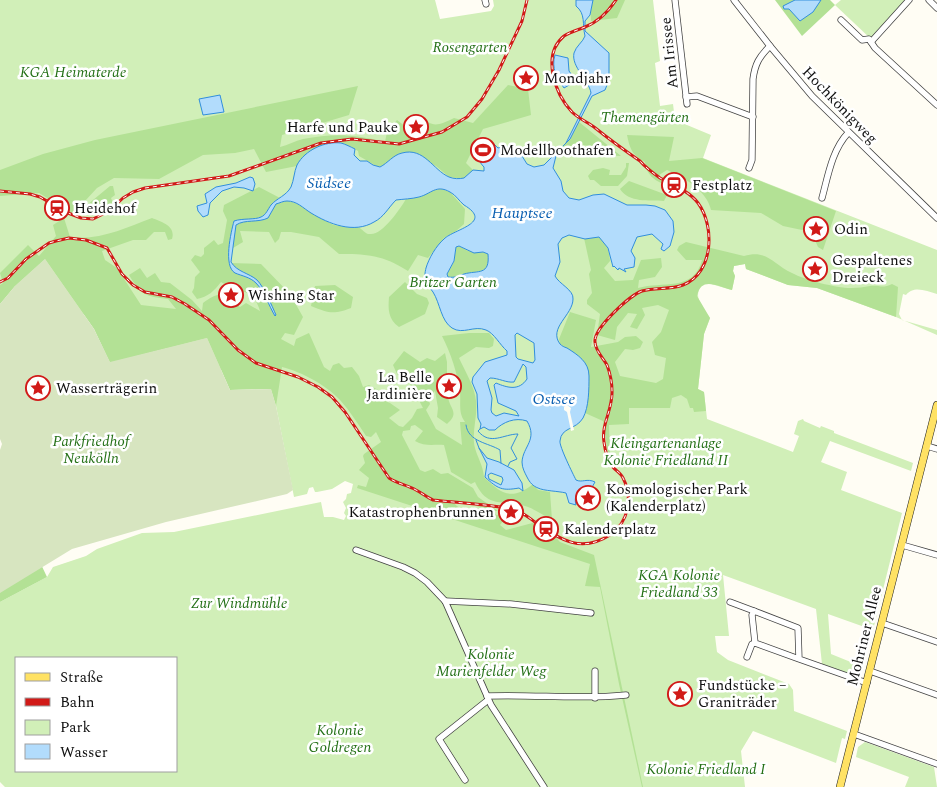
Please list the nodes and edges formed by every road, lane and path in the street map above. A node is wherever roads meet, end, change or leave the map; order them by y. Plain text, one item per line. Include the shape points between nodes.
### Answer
1 (675, 0) edge
2 (734, 0) edge
3 (910, 0) edge
4 (930, 0) edge
5 (937, 8) edge
6 (841, 20) dead end
7 (871, 42) junction
8 (770, 46) junction
9 (937, 105) edge
10 (753, 117) junction
11 (848, 133) junction
12 (749, 168) dead end
13 (822, 198) dead end
14 (937, 218) edge
15 (937, 405) edge
16 (927, 446) junction
17 (937, 449) edge
18 (902, 545) junction
19 (356, 550) dead end
20 (937, 555) edge
21 (445, 601) junction
22 (730, 602) dead end
23 (754, 611) junction
24 (591, 613) dead end
25 (882, 623) junction
26 (937, 642) edge
27 (755, 643) junction
28 (747, 657) dead end
29 (800, 659) junction
30 (594, 670) dead end
31 (870, 671) junction
32 (867, 682) junction
33 (626, 695) dead end
34 (937, 695) edge
35 (488, 698) junction
36 (594, 698) junction
37 (854, 734) junction
38 (937, 764) edge
39 (465, 780) dead end
40 (544, 787) edge
41 (840, 787) edge

1 - 10 street, Am Irissee via 687,101 697,96
2 - 8 street, Hochkönigweg
3 - 7 street
4 - 5 street
6 - 7 street via 862,40
7 - 9 street
8 - 10 street via 755,67
8 - 11 street, Hochkönigweg
10 - 12 street
11 - 13 street via 835,153
11 - 14 street, Hochkönigweg
15 - 16 main road, Mohriner Allee
16 - 17 street
16 - 18 main road, Mohriner Allee
18 - 20 street
18 - 25 main road, Mohriner Allee
19 - 21 street via 416,573
21 - 24 street
21 - 35 street
22 - 23 street
23 - 27 street
23 - 29 street via 798,628
25 - 26 street
25 - 31 main road, Mohriner Allee
27 - 28 street
27 - 29 street
29 - 32 street
30 - 36 street
31 - 32 main road, Mohriner Allee
31 - 34 street
32 - 37 main road, Mohriner Allee
33 - 36 street
35 - 36 street
35 - 39 street via 439,739
35 - 40 street
37 - 38 street
37 - 41 main road, Mohriner Allee

